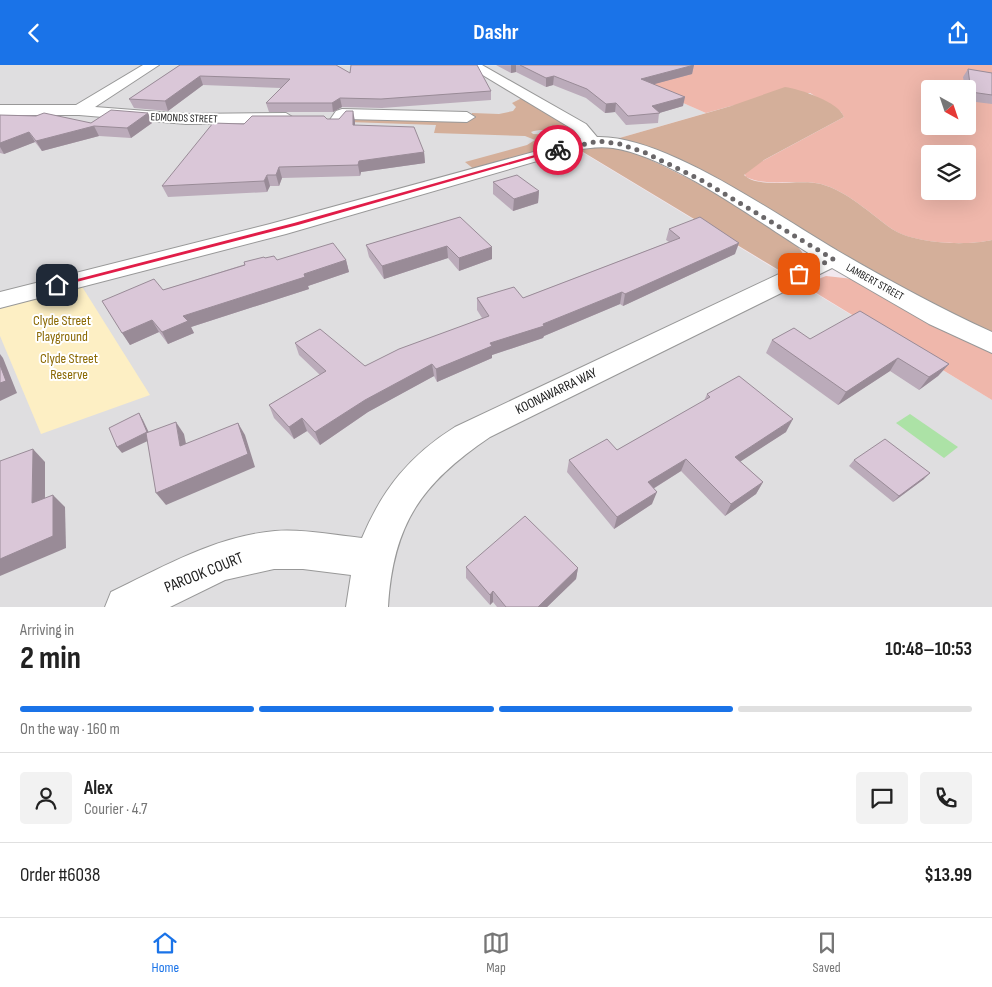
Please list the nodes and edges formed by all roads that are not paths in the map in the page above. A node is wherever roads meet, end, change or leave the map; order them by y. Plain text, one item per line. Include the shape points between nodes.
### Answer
1 (152, 65) edge
2 (473, 65) edge
3 (0, 110) edge
4 (79, 110) junction
5 (468, 117) dead end
6 (338, 119) junction
7 (432, 127) dead end
8 (592, 142) junction
9 (833, 259) junction
10 (0, 300) edge
11 (992, 343) edge
12 (374, 559) junction
13 (126, 607) edge
14 (367, 607) edge

1 - 4 street
2 - 8 street via 580,127
3 - 4 street, EDMONDS STREET
4 - 6 street, EDMONDS STREET via 186,119
5 - 6 street, EDMONDS STREET
6 - 7 street, EDMONDS STREET
8 - 9 street, LAMBERT STREET via 620,144 682,169
8 - 10 street, LAMBERT STREET via 278,229
9 - 11 street, LAMBERT STREET
9 - 12 street, KOONAWARRA WAY via 479,428 453,444 428,464 406,491 389,521
12 - 13 street, PAROOK COURT via 288,550 260,551 221,563
12 - 14 street, KOONAWARRA WAY

